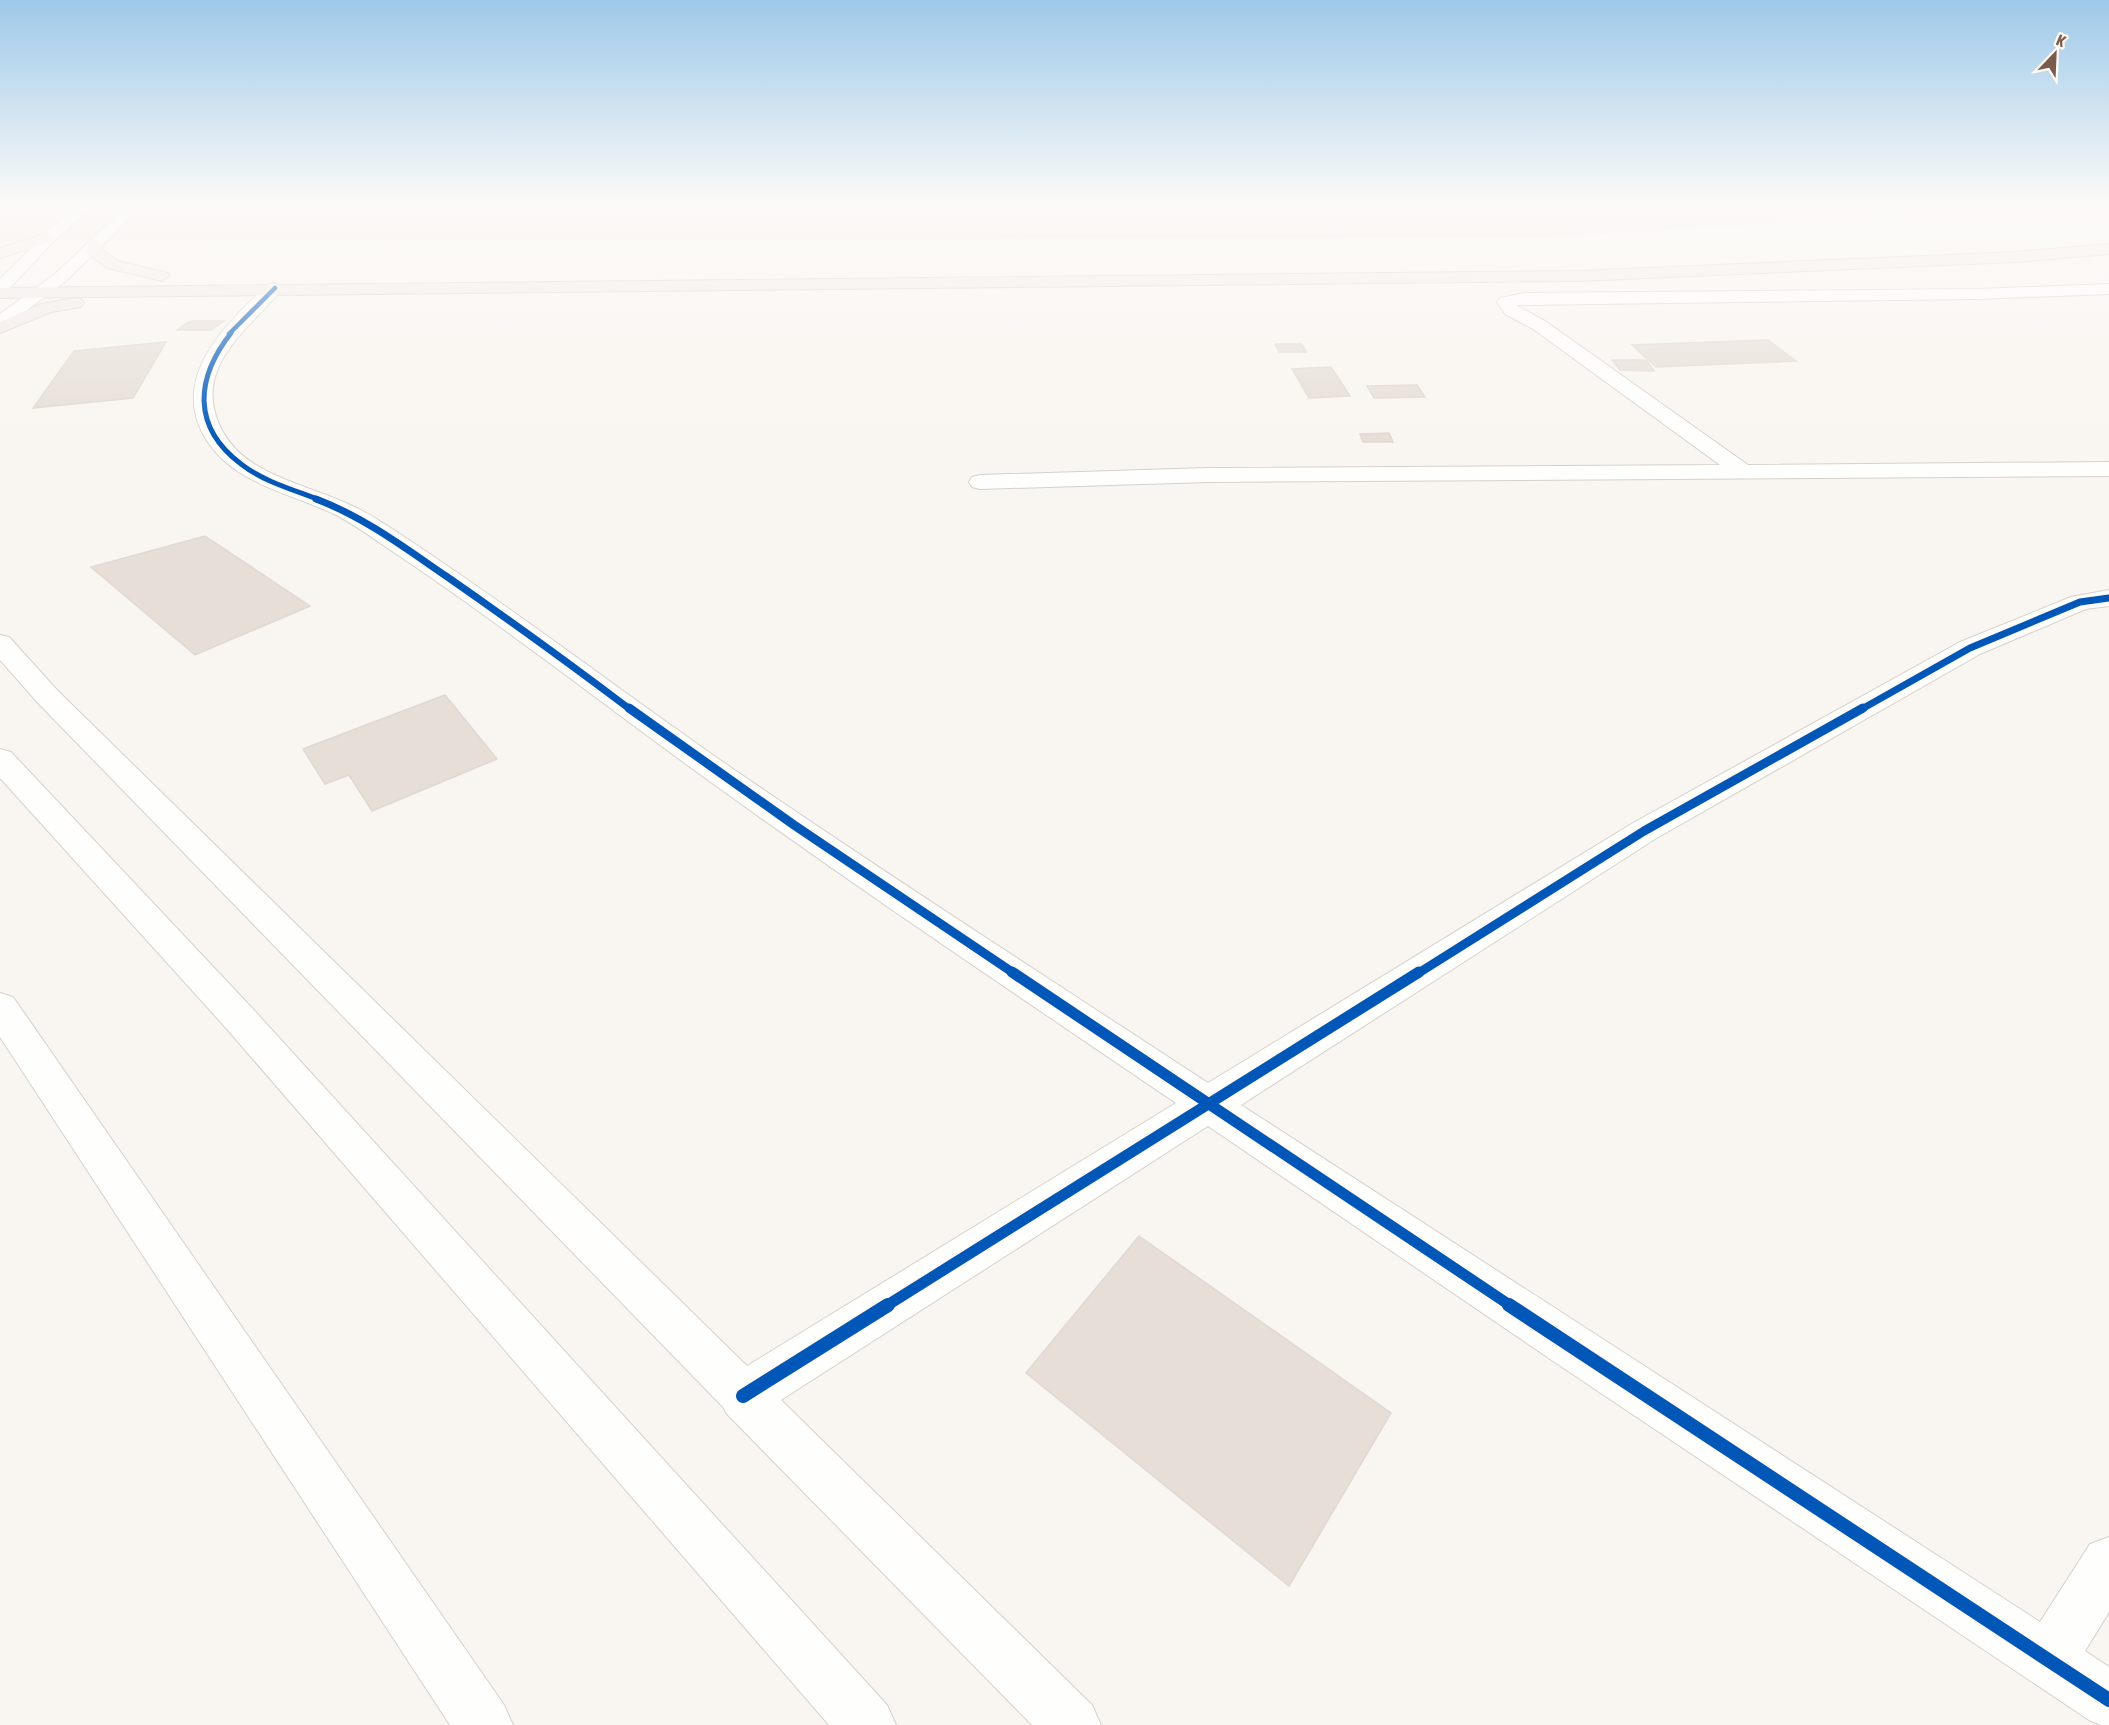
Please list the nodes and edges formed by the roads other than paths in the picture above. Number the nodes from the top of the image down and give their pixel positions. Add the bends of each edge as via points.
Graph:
1 (53, 282) edge
2 (873, 282) edge
3 (3, 284) edge
4 (275, 288) junction
5 (2109, 289) edge
6 (149, 290) junction
7 (41, 291) junction
8 (0, 322) edge
9 (0, 328) edge
10 (2109, 469) edge
11 (1745, 473) junction
12 (980, 482) dead end
13 (2109, 598) edge
14 (0, 643) edge
15 (0, 759) edge
16 (0, 1007) edge
17 (1209, 1105) junction
18 (743, 1396) junction
19 (2109, 1563) edge
20 (2048, 1660) junction
21 (2109, 1700) edge
22 (484, 1725) edge
23 (867, 1725) edge
24 (1072, 1725) edge

1 - 7 street
2 - 4 highway
3 - 7 highway
4 - 6 highway
4 - 17 street via 228,333 214,354 205,382 209,425 238,461 279,485 354,515 515,624 712,768
5 - 11 street via 1524,298 1506,302 1511,310 1539,325
6 - 7 highway
6 - 9 highway via 47,308
7 - 8 street
10 - 11 street
11 - 12 street via 1208,475
13 - 17 street via 2080,602 1970,648 1644,831
14 - 18 street via 48,697
15 - 23 street via 239,1018
16 - 22 street
17 - 18 street
17 - 20 street
18 - 24 street
19 - 20 street
20 - 21 street

